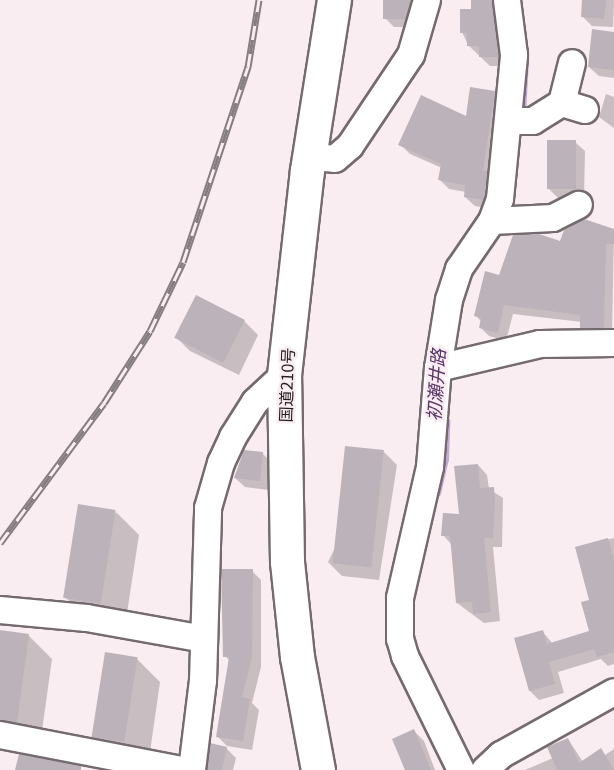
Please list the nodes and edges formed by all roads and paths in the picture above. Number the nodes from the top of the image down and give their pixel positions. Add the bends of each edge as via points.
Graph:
1 (334, 0) edge
2 (427, 0) edge
3 (507, 0) edge
4 (572, 63) dead end
5 (510, 121) junction
6 (309, 157) junction
7 (579, 206) dead end
8 (492, 221) junction
9 (614, 343) edge
10 (438, 368) junction
11 (284, 375) junction
12 (0, 610) edge
13 (204, 639) junction
14 (614, 692) edge
15 (0, 735) edge
16 (182, 770) edge
17 (192, 770) edge
18 (318, 770) edge
19 (461, 770) edge
20 (485, 770) edge

1 - 6 highway, 国道210号
2 - 6 street via 411,55 350,146 335,159
3 - 5 street via 514,48
4 - 5 street via 574,106 533,121
5 - 8 street via 500,199
6 - 11 highway, 国道210号
7 - 8 street via 553,218
8 - 10 street via 455,278
9 - 10 street via 540,344
10 - 19 street via 430,467 402,580 400,639 412,676
11 - 13 street via 249,411 218,471 205,521
11 - 18 highway, 国道210号 via 286,562 297,657
12 - 13 street via 87,618
13 - 17 street
14 - 20 street via 501,755
15 - 16 street

